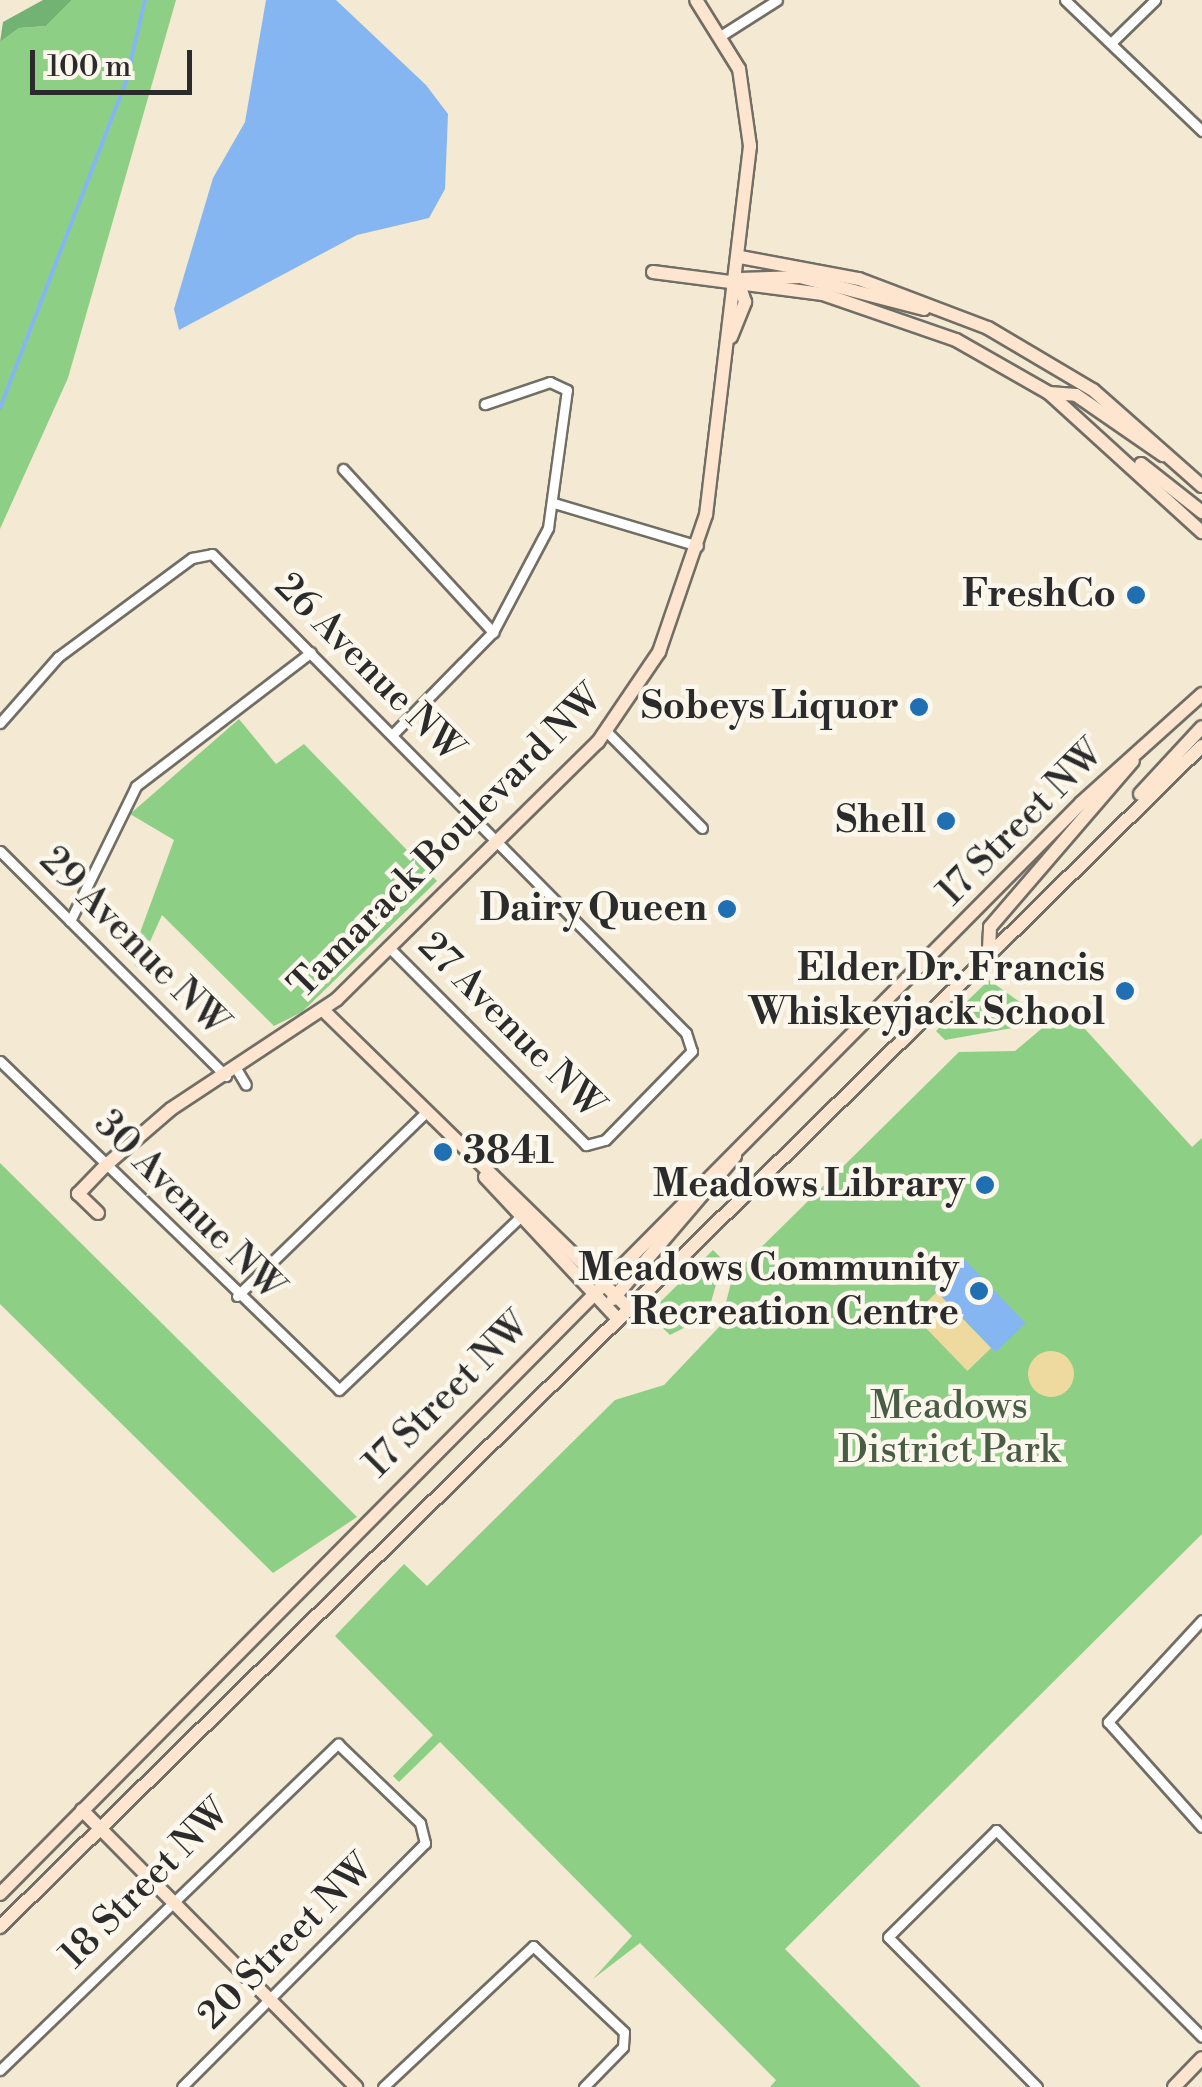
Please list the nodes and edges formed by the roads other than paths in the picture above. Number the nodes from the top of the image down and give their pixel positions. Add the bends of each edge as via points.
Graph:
1 (696, 0) edge
2 (777, 0) edge
3 (1065, 0) edge
4 (1155, 0) edge
5 (722, 34) junction
6 (1113, 41) junction
7 (1202, 132) edge
8 (740, 258) junction
9 (653, 272) dead end
10 (738, 280) junction
11 (980, 324) junction
12 (1049, 392) junction
13 (486, 404) dead end
14 (1122, 452) junction
15 (343, 469) dead end
16 (1186, 470) junction
17 (1202, 486) edge
18 (554, 503) junction
19 (1202, 512) edge
20 (1202, 532) edge
21 (698, 546) junction
22 (493, 632) junction
23 (311, 652) junction
24 (1202, 694) edge
25 (0, 723) edge
26 (1202, 727) edge
27 (607, 732) junction
28 (392, 735) junction
29 (1143, 745) junction
30 (1202, 746) edge
31 (1118, 824) junction
32 (702, 828) dead end
33 (497, 841) junction
34 (0, 852) edge
35 (70, 921) junction
36 (390, 948) junction
37 (989, 948) junction
38 (324, 1011) junction
39 (0, 1061) edge
40 (231, 1073) junction
41 (246, 1085) dead end
42 (425, 1113) junction
43 (741, 1144) junction
44 (591, 1146) joint
45 (106, 1166) junction
46 (482, 1170) junction
47 (529, 1208) junction
48 (98, 1213) dead end
49 (516, 1220) junction
50 (602, 1282) junction
51 (591, 1293) junction
52 (614, 1294) junction
53 (237, 1296) junction
54 (625, 1305) junction
55 (614, 1316) junction
56 (1202, 1620) edge
57 (82, 1810) junction
58 (1202, 1827) edge
59 (99, 1828) junction
60 (426, 1837) joint
61 (0, 1894) edge
62 (171, 1900) junction
63 (0, 1927) edge
64 (270, 2000) junction
65 (1202, 2037) edge
66 (1202, 2058) edge
67 (0, 2070) edge
68 (182, 2087) edge
69 (356, 2087) edge
70 (383, 2087) edge
71 (584, 2087) edge
72 (1037, 2087) edge
73 (1174, 2087) edge

1 - 5 main road, Tamarack Boulevard NW
2 - 5 street
3 - 6 street
4 - 6 street
5 - 8 main road, Tamarack Boulevard NW via 750,118
6 - 7 street
8 - 10 main road, Tamarack Boulevard NW
8 - 11 main road via 859,279
9 - 10 main road
10 - 11 main road via 800,277
10 - 12 main road via 900,317
10 - 21 main road, Tamarack Boulevard NW via 746,297 731,337
11 - 16 main road via 1083,382
12 - 14 main road
12 - 16 main road via 1076,395
13 - 18 street via 505,392 564,386
14 - 19 main road
14 - 20 main road
15 - 22 street
16 - 17 main road
18 - 21 street
18 - 22 street via 534,565
21 - 27 main road, Tamarack Boulevard NW via 659,652
22 - 28 street
23 - 25 street, 26 Avenue NW via 207,553 58,657
23 - 28 street, 26 Avenue NW
23 - 35 street via 136,786
24 - 29 main road, 17 Street NW
26 - 31 main road
27 - 32 street
27 - 33 main road, Tamarack Boulevard NW
28 - 33 street, 26 Avenue NW
29 - 37 main road via 987,930
29 - 43 main road, 17 Street NW
30 - 31 main road, 17 Street NW
31 - 37 main road, 17 Street NW
33 - 36 main road, Tamarack Boulevard NW
33 - 44 street, 26 Avenue NW via 693,1046
34 - 35 street, 29 Avenue NW
35 - 40 street, 29 Avenue NW
36 - 38 main road, Tamarack Boulevard NW
36 - 44 street, 27 Avenue NW
37 - 54 main road, 17 Street NW
38 - 40 main road, Tamarack Boulevard NW
38 - 42 main road
39 - 45 street, 30 Avenue NW
40 - 41 street
40 - 45 main road, Tamarack Boulevard NW via 162,1115
42 - 46 main road
42 - 53 street
43 - 50 main road, 17 Street NW
43 - 52 main road via 726,1175
45 - 48 main road, Tamarack Boulevard NW via 78,1194
45 - 53 street, 30 Avenue NW
46 - 47 main road
46 - 49 main road
47 - 49 street
47 - 50 main road
49 - 51 main road
49 - 53 street, 30 Avenue NW via 338,1390
50 - 51 main road, 17 Street NW
50 - 52 main road
51 - 55 main road
51 - 57 main road, 17 Street NW
52 - 54 main road
52 - 55 main road
54 - 55 main road, 17 Street NW
55 - 59 main road, 17 Street NW
56 - 58 street via 1108,1722
57 - 59 main road
57 - 61 main road, 17 Street NW
59 - 62 main road
59 - 63 main road, 17 Street NW
60 - 62 street, 18 Street NW via 334,1744
60 - 64 street, 20 Street NW
62 - 64 main road
62 - 67 street, 18 Street NW
64 - 68 street, 20 Street NW
64 - 69 main road
65 - 72 street via 996,1830 888,1938
66 - 73 main road
70 - 71 street via 533,1946 626,2040

